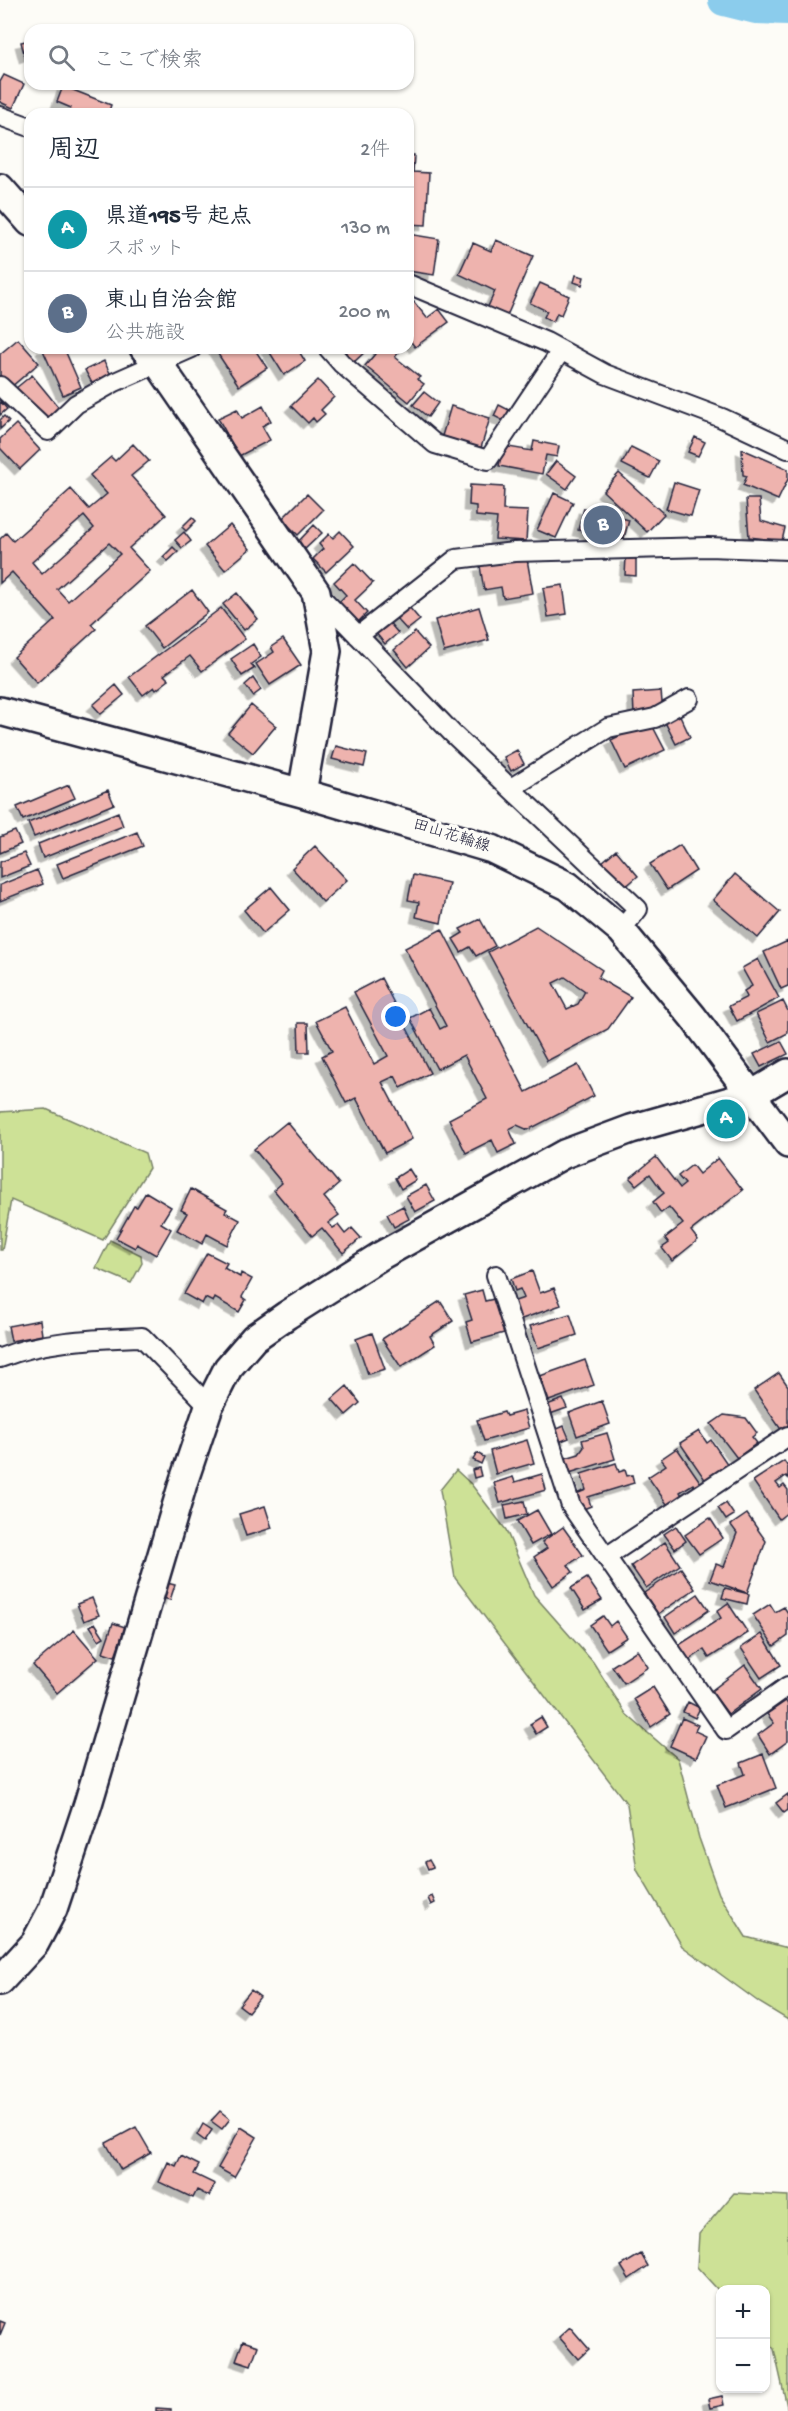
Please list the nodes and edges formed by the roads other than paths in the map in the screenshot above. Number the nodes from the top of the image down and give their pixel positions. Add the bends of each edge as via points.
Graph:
1 (0, 116) edge
2 (24, 125) edge
3 (0, 188) edge
4 (24, 215) edge
5 (414, 287) edge
6 (561, 351) junction
7 (334, 354) edge
8 (151, 356) edge
9 (0, 386) edge
10 (788, 448) edge
11 (788, 550) edge
12 (316, 592) junction
13 (358, 636) junction
14 (689, 699) dead end
15 (0, 711) edge
16 (511, 788) junction
17 (302, 793) junction
18 (621, 930) junction
19 (788, 1073) edge
20 (751, 1095) junction
21 (787, 1140) edge
22 (496, 1275) dead end
23 (0, 1358) edge
24 (209, 1406) junction
25 (788, 1436) edge
26 (606, 1557) junction
27 (788, 1686) edge
28 (0, 1981) edge

1 - 2 street
3 - 4 street
5 - 6 street
6 - 7 street via 488,460 435,444
6 - 10 street via 605,374 722,418
8 - 9 street via 76,404 48,431
8 - 12 street
11 - 13 street via 514,552 456,559
12 - 13 street
12 - 17 street via 327,651
13 - 16 street
14 - 16 street via 655,718 608,728
15 - 17 street, 田山花輪線
16 - 18 street via 638,909
17 - 18 street, 田山花輪線 via 492,849 568,886
18 - 20 street, 田山花輪線
19 - 20 street
20 - 21 street, 田山花輪線
20 - 24 street via 631,1128 564,1154 382,1255 254,1338 228,1368
22 - 26 street via 571,1506
23 - 24 street via 17,1351 90,1339 142,1337
24 - 28 street via 53,1908 35,1943
25 - 26 street
26 - 27 street via 726,1730

